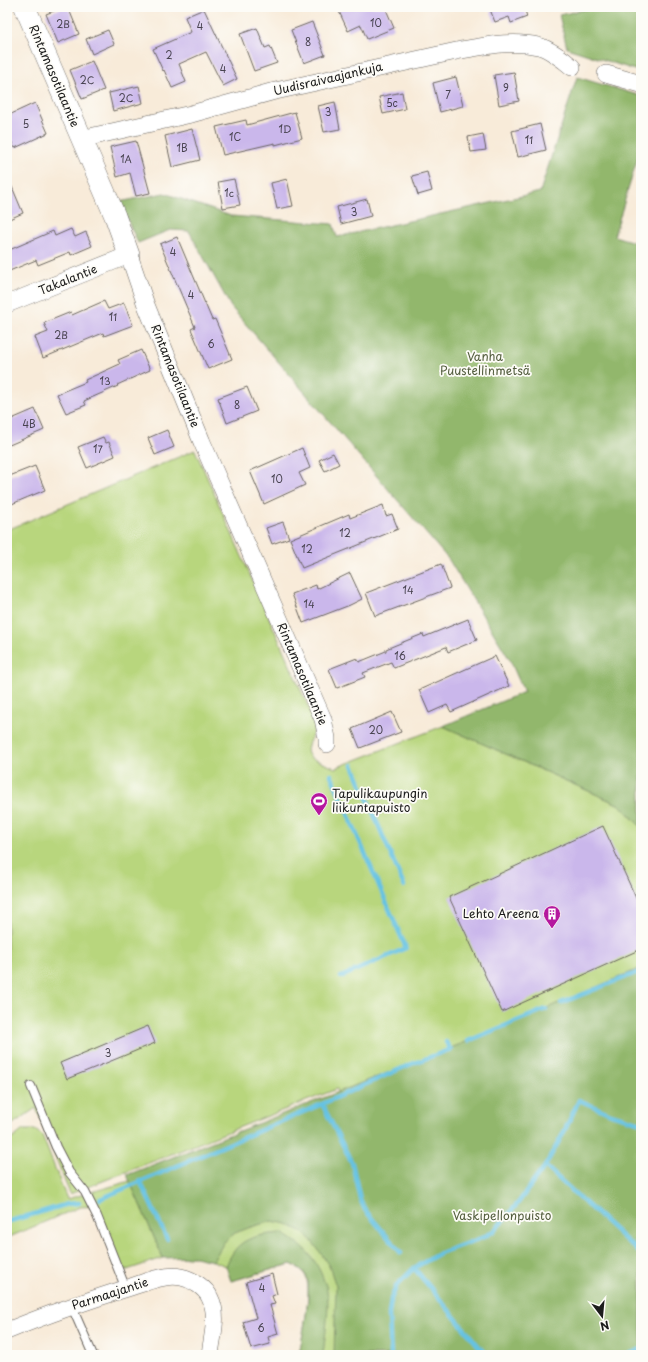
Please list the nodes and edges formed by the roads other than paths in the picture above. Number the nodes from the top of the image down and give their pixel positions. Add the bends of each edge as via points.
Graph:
1 (25, 7) edge
2 (572, 67) dead end
3 (606, 74) dead end
4 (641, 84) edge
5 (81, 139) junction
6 (130, 255) junction
7 (7, 304) edge
8 (326, 744) dead end
9 (32, 1086) dead end
10 (126, 1289) junction
11 (70, 1307) junction
12 (7, 1331) edge
13 (93, 1355) edge
14 (210, 1355) edge

1 - 5 street, Rintamasotilaantie
2 - 5 street, Uudisraivaajankuja via 539,46 512,43 474,48 271,92 191,114
3 - 4 street
5 - 6 street, Rintamasotilaantie
6 - 7 street, Takalantie
6 - 8 street, Rintamasotilaantie via 146,305 202,442 323,718
9 - 10 lane via 56,1148 69,1172 85,1192 97,1216
10 - 11 street, Parmaajantie
10 - 14 street, Parmaajantie via 169,1276 181,1277 201,1287 210,1298 215,1314
11 - 12 street, Parmaajantie
11 - 13 lane

